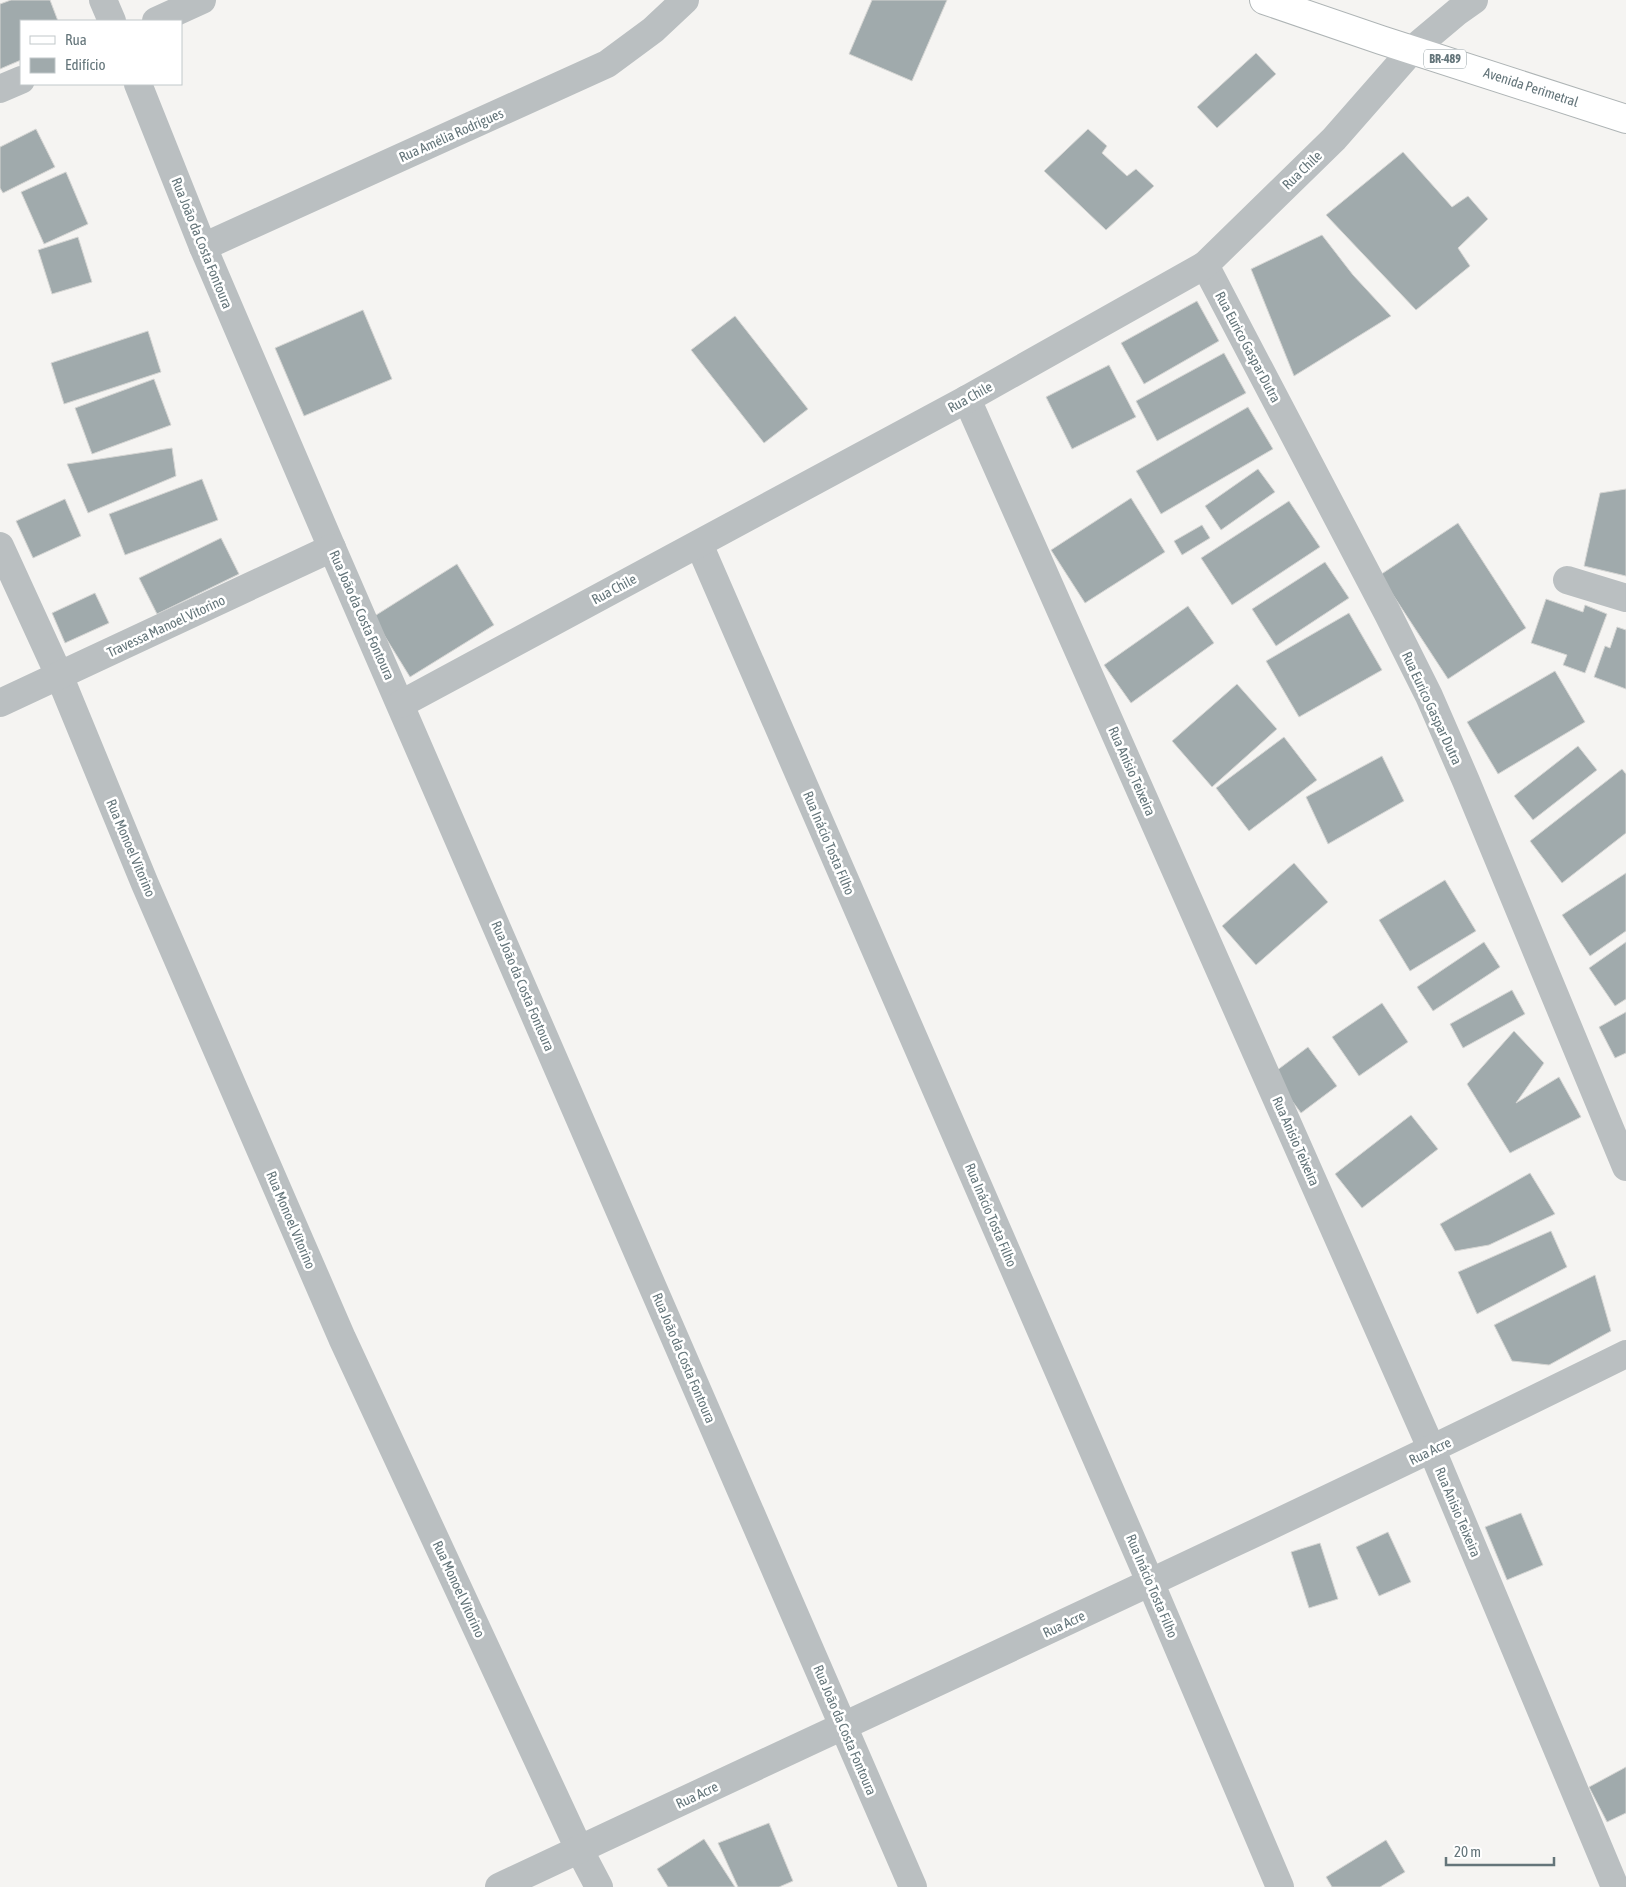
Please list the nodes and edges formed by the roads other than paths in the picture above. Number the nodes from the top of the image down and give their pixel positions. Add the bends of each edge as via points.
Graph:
1 (103, 0) edge
2 (202, 0) edge
3 (685, 0) edge
4 (1264, 0) edge
5 (1474, 0) edge
6 (112, 20) edge
7 (158, 20) edge
8 (1413, 49) junction
9 (20, 80) edge
10 (138, 85) edge
11 (0, 89) edge
12 (1626, 119) edge
13 (203, 247) junction
14 (1205, 265) junction
15 (967, 399) junction
16 (699, 544) junction
17 (0, 546) edge
18 (332, 548) junction
19 (1567, 580) dead end
20 (1626, 598) edge
21 (59, 676) junction
22 (0, 703) edge
23 (401, 704) junction
24 (1626, 1167) edge
25 (1626, 1354) edge
26 (1432, 1450) junction
27 (1151, 1584) junction
28 (844, 1727) junction
29 (579, 1849) junction
30 (499, 1887) edge
31 (599, 1887) edge
32 (913, 1887) edge
33 (1280, 1887) edge
34 (1615, 1887) edge

1 - 6 street
2 - 7 street
3 - 13 street, Rua Amélia Rodrigues via 653,30 607,64
4 - 8 main road, Avenida Perimetral / BR-489
5 - 8 street, Rua Chile
8 - 12 main road, Avenida Perimetral / BR-489
8 - 14 street, Rua Chile via 1334,139
9 - 11 street
10 - 13 street, Rua João da Costa Fontoura
13 - 18 street, Rua João da Costa Fontoura
14 - 15 street, Rua Chile
14 - 24 street, Rua Eurico Gaspar Dutra via 1429,696
15 - 16 street, Rua Chile
15 - 26 street, Rua Anisio Teixeira
16 - 23 street, Rua Chile
16 - 27 street, Rua Inácio Tosta Filho
17 - 21 street, Rua Monoel Vitorino
18 - 21 street, Travessa Manoel Vitorino
18 - 23 street, Rua João da Costa Fontoura
19 - 20 street
21 - 22 street, Travessa Manoel Vitorino
21 - 29 street, Rua Monoel Vitorino via 145,884 342,1338
23 - 28 street, Rua João da Costa Fontoura
25 - 26 street, Rua Acre
26 - 27 street, Rua Acre
26 - 34 street, Rua Anisio Teixeira
27 - 28 street, Rua Acre
27 - 33 street, Rua Inácio Tosta Filho
28 - 29 street, Rua Acre
28 - 32 street, Rua João da Costa Fontoura
29 - 30 street, Rua Acre
29 - 31 street, Rua Monoel Vitorino

